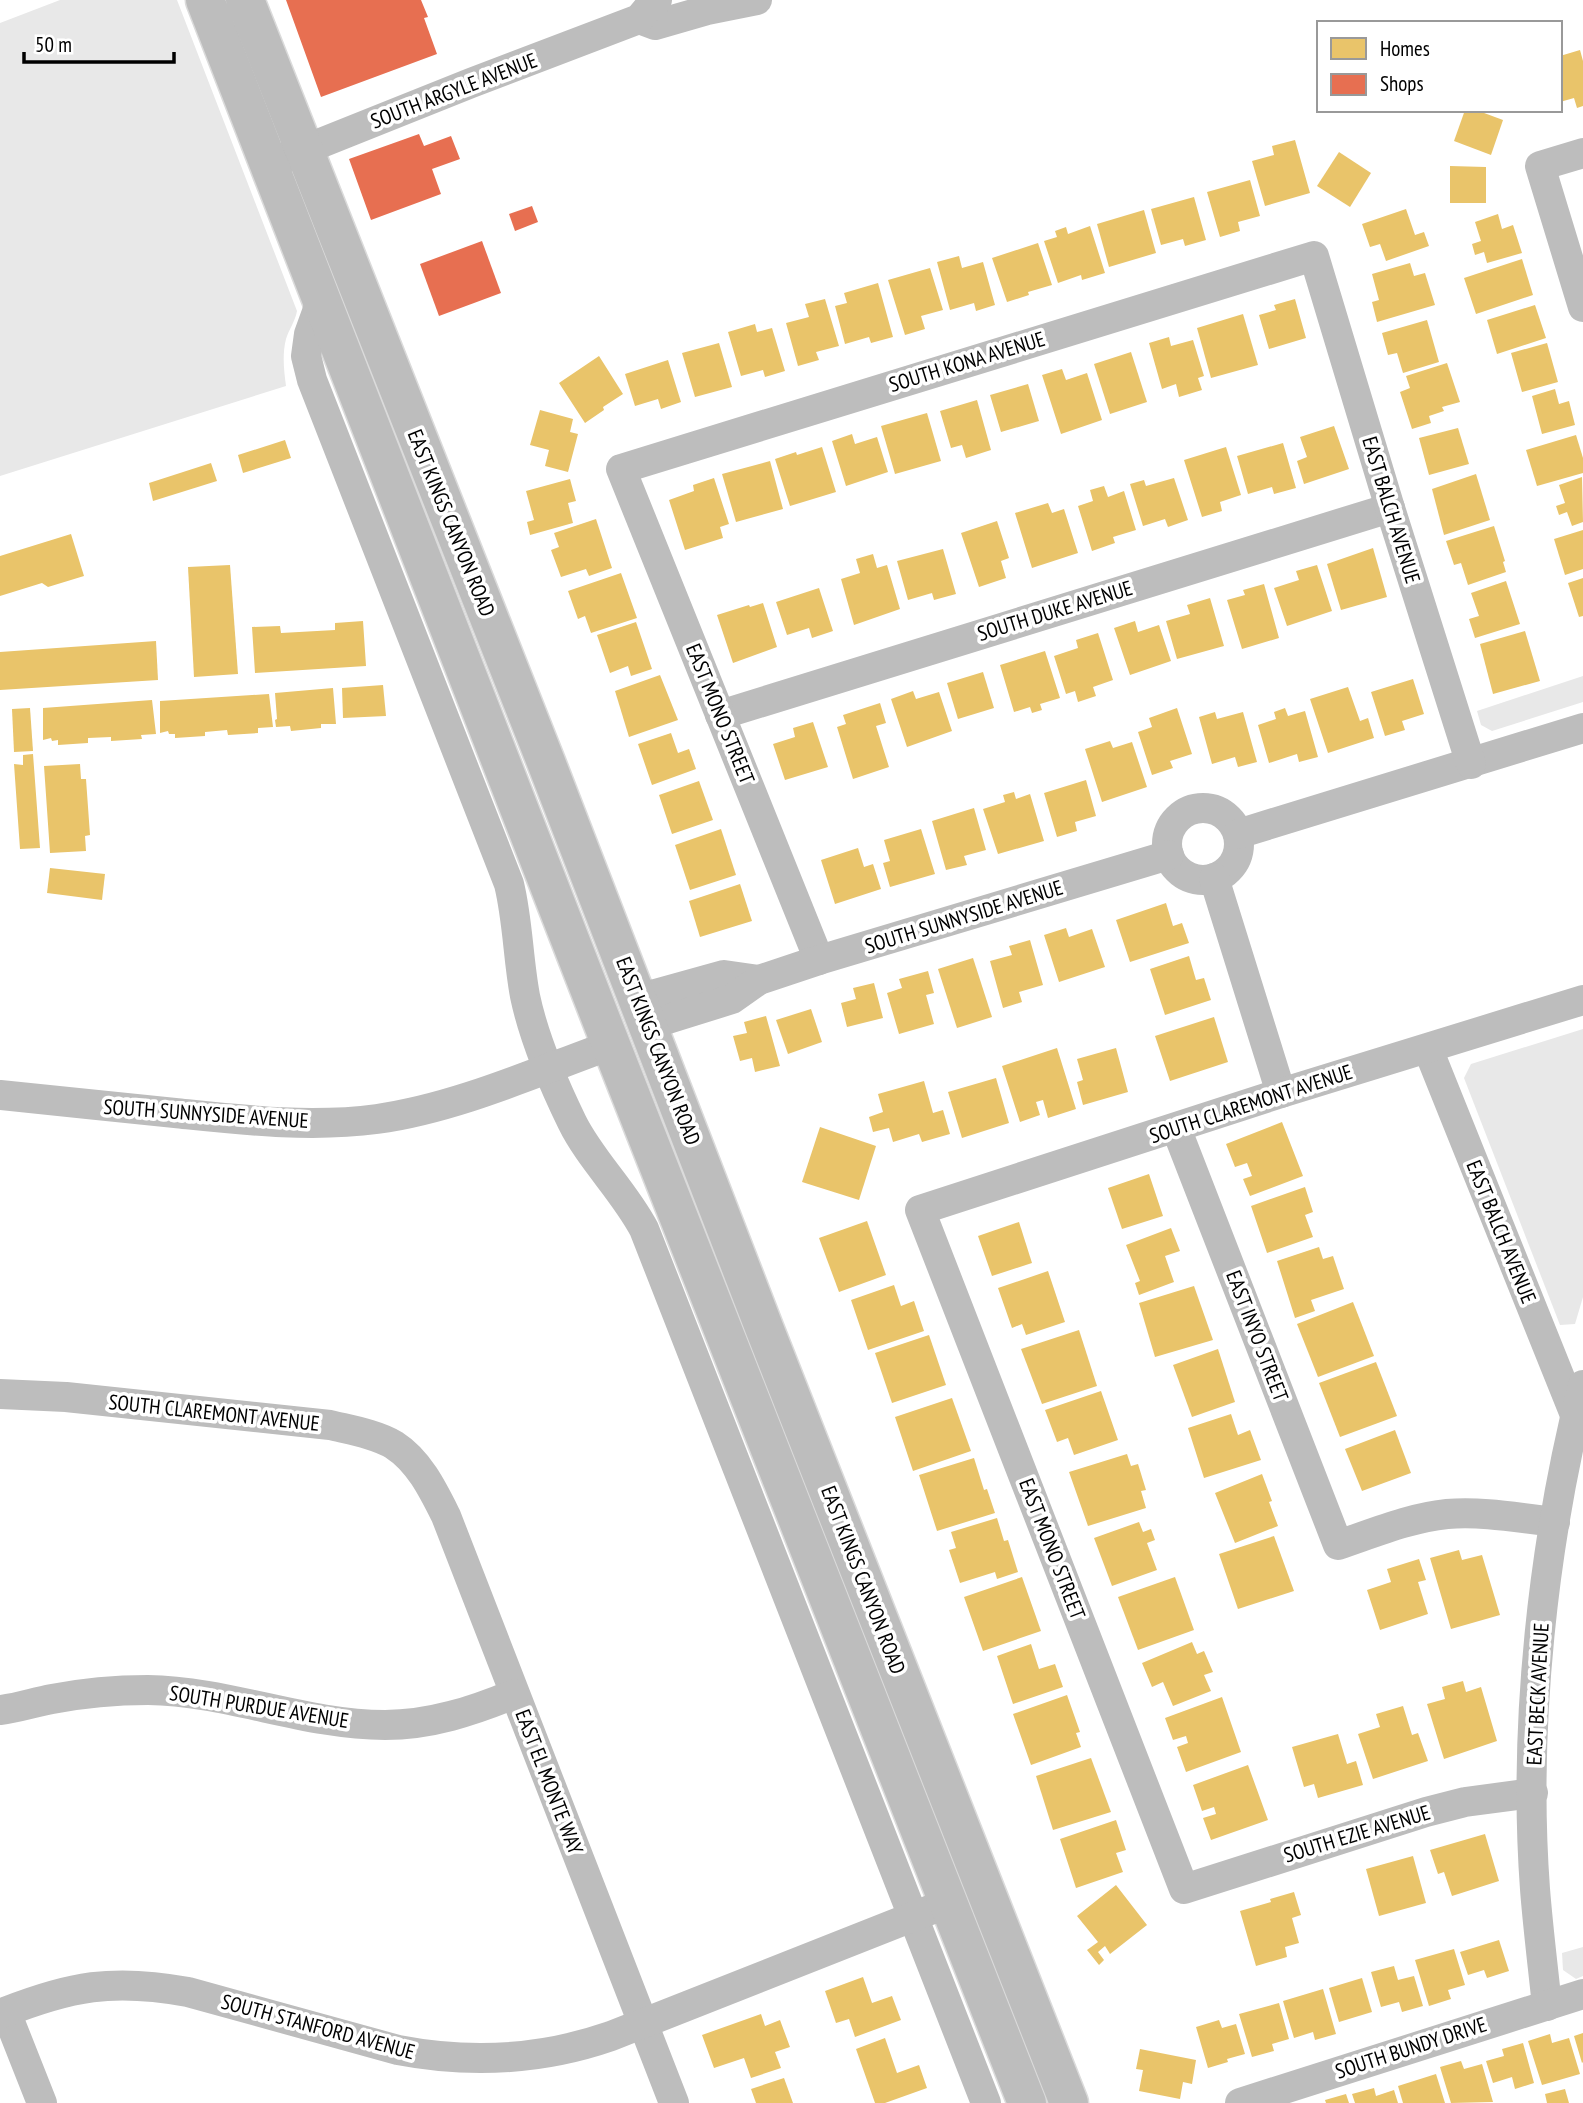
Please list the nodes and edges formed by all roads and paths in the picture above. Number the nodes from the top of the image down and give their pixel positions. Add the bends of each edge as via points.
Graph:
1 (205, 0) edge
2 (245, 0) edge
3 (757, 0) edge
4 (648, 9) edge
5 (1583, 153) edge
6 (287, 157) junction
7 (1314, 256) joint
8 (322, 298) junction
9 (1583, 307) edge
10 (621, 469) joint
11 (1390, 508) junction
12 (720, 715) junction
13 (1583, 728) edge
14 (497, 749) junction
15 (1471, 764) junction
16 (1238, 834) junction
17 (1169, 855) junction
18 (1214, 878) junction
19 (818, 960) junction
20 (1583, 1000) edge
21 (641, 1009) junction
22 (611, 1045) junction
23 (1428, 1049) junction
24 (549, 1068) junction
25 (1280, 1093) junction
26 (0, 1095) edge
27 (1176, 1128) junction
28 (920, 1210) joint
29 (765, 1330) junction
30 (1583, 1385) edge
31 (0, 1394) edge
32 (1575, 1416) junction
33 (417, 1466) joint
34 (1555, 1522) junction
35 (514, 1694) junction
36 (0, 1710) edge
37 (1533, 1793) junction
38 (1184, 1889) joint
39 (949, 1903) junction
40 (913, 1917) junction
41 (1583, 1994) edge
42 (1547, 2006) junction
43 (3, 2013) edge
44 (643, 2024) junction
45 (1027, 2100) edge
46 (42, 2103) edge
47 (674, 2103) edge
48 (986, 2103) edge
49 (1069, 2103) edge
50 (1240, 2103) edge

1 - 6 main road, EAST KINGS CANYON ROAD
2 - 6 main road, EAST KINGS CANYON ROAD
3 - 4 street, SOUTH ARGYLE AVENUE via 654,25
4 - 6 street, SOUTH ARGYLE AVENUE
5 - 9 street via 1540,166
6 - 8 main road, EAST KINGS CANYON ROAD
6 - 21 main road, EAST KINGS CANYON ROAD via 546,762
7 - 10 street, SOUTH KONA AVENUE
7 - 11 street, EAST BALCH AVENUE
8 - 14 main road, EAST KINGS CANYON ROAD
8 - 24 street via 306,356 312,380 509,884 525,995
10 - 12 street, EAST MONO STREET
11 - 12 street, SOUTH DUKE AVENUE
11 - 15 street, EAST BALCH AVENUE
12 - 19 street, EAST MONO STREET
13 - 15 street
14 - 21 main road via 536,796 620,1002 631,1016
14 - 22 main road, EAST KINGS CANYON ROAD
15 - 16 street
16 - 17 street via 1223,814 1201,808 1189,811 1171,828
16 - 18 street via 1240,844 1231,868
17 - 18 street via 1184,875 1195,880
17 - 19 street, SOUTH SUNNYSIDE AVENUE
18 - 25 street
19 - 21 street, SOUTH SUNNYSIDE AVENUE via 759,980 732,999 652,1024
20 - 23 street, SOUTH CLAREMONT AVENUE
21 - 29 main road, EAST KINGS CANYON ROAD
22 - 24 street, SOUTH SUNNYSIDE AVENUE
22 - 29 main road via 624,1045 640,1060 728,1285
22 - 39 main road, EAST KINGS CANYON ROAD
23 - 25 street, SOUTH CLAREMONT AVENUE
23 - 32 street, EAST BALCH AVENUE
24 - 26 street, SOUTH SUNNYSIDE AVENUE via 426,1109 341,1122 256,1122
24 - 40 street via 573,1124 644,1229
25 - 27 street, SOUTH CLAREMONT AVENUE
27 - 28 street, SOUTH CLAREMONT AVENUE
27 - 34 street, EAST INYO STREET via 1338,1545 1407,1521 1447,1514
28 - 38 street, EAST MONO STREET
29 - 49 main road, EAST KINGS CANYON ROAD
30 - 32 street, EAST BECK AVENUE
31 - 33 street, SOUTH CLAREMONT AVENUE via 330,1425 394,1445
32 - 34 street, EAST BECK AVENUE
33 - 35 street, EAST EL MONTE WAY via 446,1516
34 - 37 street, EAST BECK AVENUE via 1537,1664
35 - 36 street, SOUTH PURDUE AVENUE via 455,1715 385,1725 148,1690 87,1693
35 - 44 street, EAST EL MONTE WAY
37 - 38 street, SOUTH EZIE AVENUE via 1426,1812
37 - 42 street, EAST BECK AVENUE via 1535,1888
39 - 40 street, SOUTH STANFORD AVENUE
39 - 45 main road, EAST KINGS CANYON ROAD
40 - 44 street, SOUTH STANFORD AVENUE
40 - 48 street
41 - 42 street, SOUTH BUNDY DRIVE
42 - 50 street, SOUTH BUNDY DRIVE
43 - 44 street, SOUTH STANFORD AVENUE via 92,1986 158,1986 398,2050 499,2059 582,2046
43 - 46 street
44 - 47 street, EAST EL MONTE WAY

